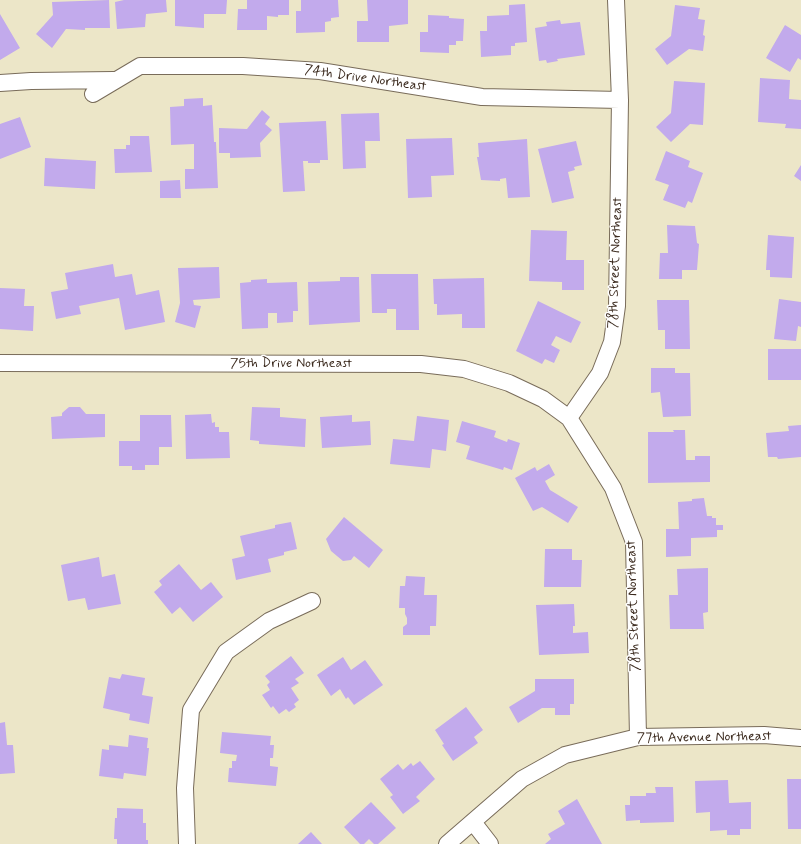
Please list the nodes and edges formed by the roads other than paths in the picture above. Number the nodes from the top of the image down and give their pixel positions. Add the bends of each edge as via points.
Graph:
1 (616, 0) edge
2 (114, 80) junction
3 (0, 84) edge
4 (93, 94) dead end
5 (620, 100) junction
6 (0, 363) edge
7 (569, 418) junction
8 (312, 600) dead end
9 (638, 737) junction
10 (801, 738) edge
11 (473, 822) junction
12 (187, 844) edge
13 (447, 844) edge
14 (490, 844) edge

1 - 5 street, 78th Street Northeast
2 - 3 street, 74th Drive Northeast
2 - 4 street, 74th Drive Northeast
2 - 5 street, 74th Drive Northeast via 140,66 243,66 320,71 482,97
5 - 7 street, 78th Street Northeast via 617,306 612,342 600,372
6 - 7 street, 75th Drive Northeast via 421,364 464,369 508,383 543,399
7 - 9 street, 78th Street Northeast via 613,488 634,542
8 - 12 street via 269,621 226,652 191,710 185,788
9 - 10 street, 77th Avenue Northeast via 764,735
9 - 11 street, 77th Avenue Northeast via 565,755 522,779
11 - 13 street, 77th Avenue Northeast
11 - 14 street

